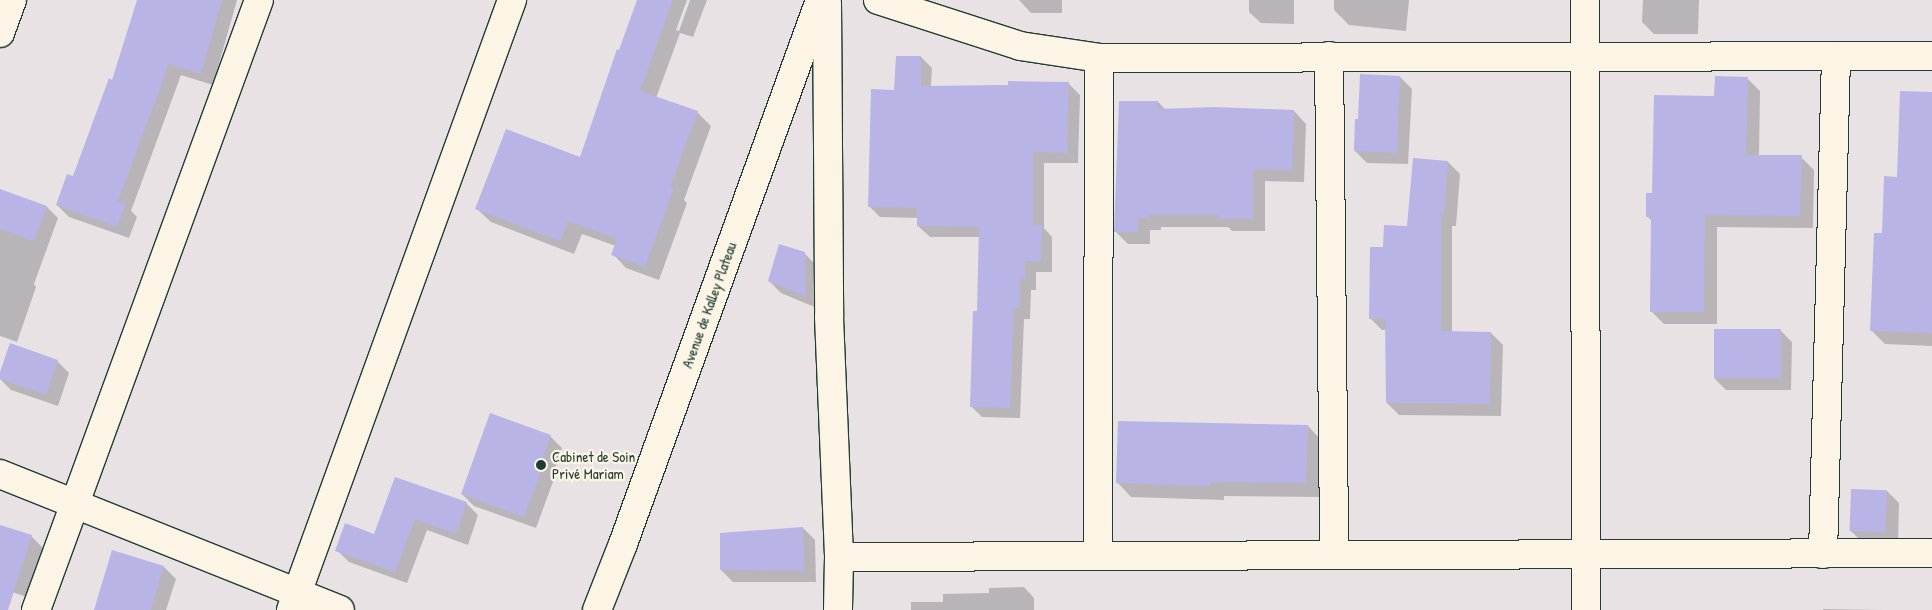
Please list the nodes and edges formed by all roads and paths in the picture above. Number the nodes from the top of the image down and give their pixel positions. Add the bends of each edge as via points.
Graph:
1 (12, 0) edge
2 (259, 0) edge
3 (512, 0) edge
4 (820, 0) edge
5 (827, 0) edge
6 (878, 0) edge
7 (1585, 0) edge
8 (0, 33) edge
9 (1330, 56) junction
10 (1584, 56) junction
11 (1932, 56) edge
12 (1099, 58) junction
13 (1836, 58) junction
14 (0, 474) edge
15 (76, 504) junction
16 (1932, 553) edge
17 (1586, 554) junction
18 (1823, 554) junction
19 (1334, 555) junction
20 (1098, 556) junction
21 (839, 557) junction
22 (294, 602) edge
23 (36, 610) edge
24 (340, 610) edge
25 (597, 610) edge
26 (838, 610) edge
27 (1586, 610) edge

1 - 8 street
2 - 15 street
3 - 22 street
4 - 25 street, Avenue de Kalley Plateau
5 - 21 street via 829,317
6 - 12 street via 1020,46
7 - 10 street
9 - 10 street
9 - 12 street
9 - 19 street
10 - 13 street
10 - 17 street
11 - 13 street
12 - 20 street
13 - 18 street
14 - 15 street
15 - 22 street
15 - 23 street
16 - 18 street
17 - 18 street
17 - 19 street
17 - 27 street
19 - 20 street
20 - 21 street
21 - 26 street
22 - 24 street

